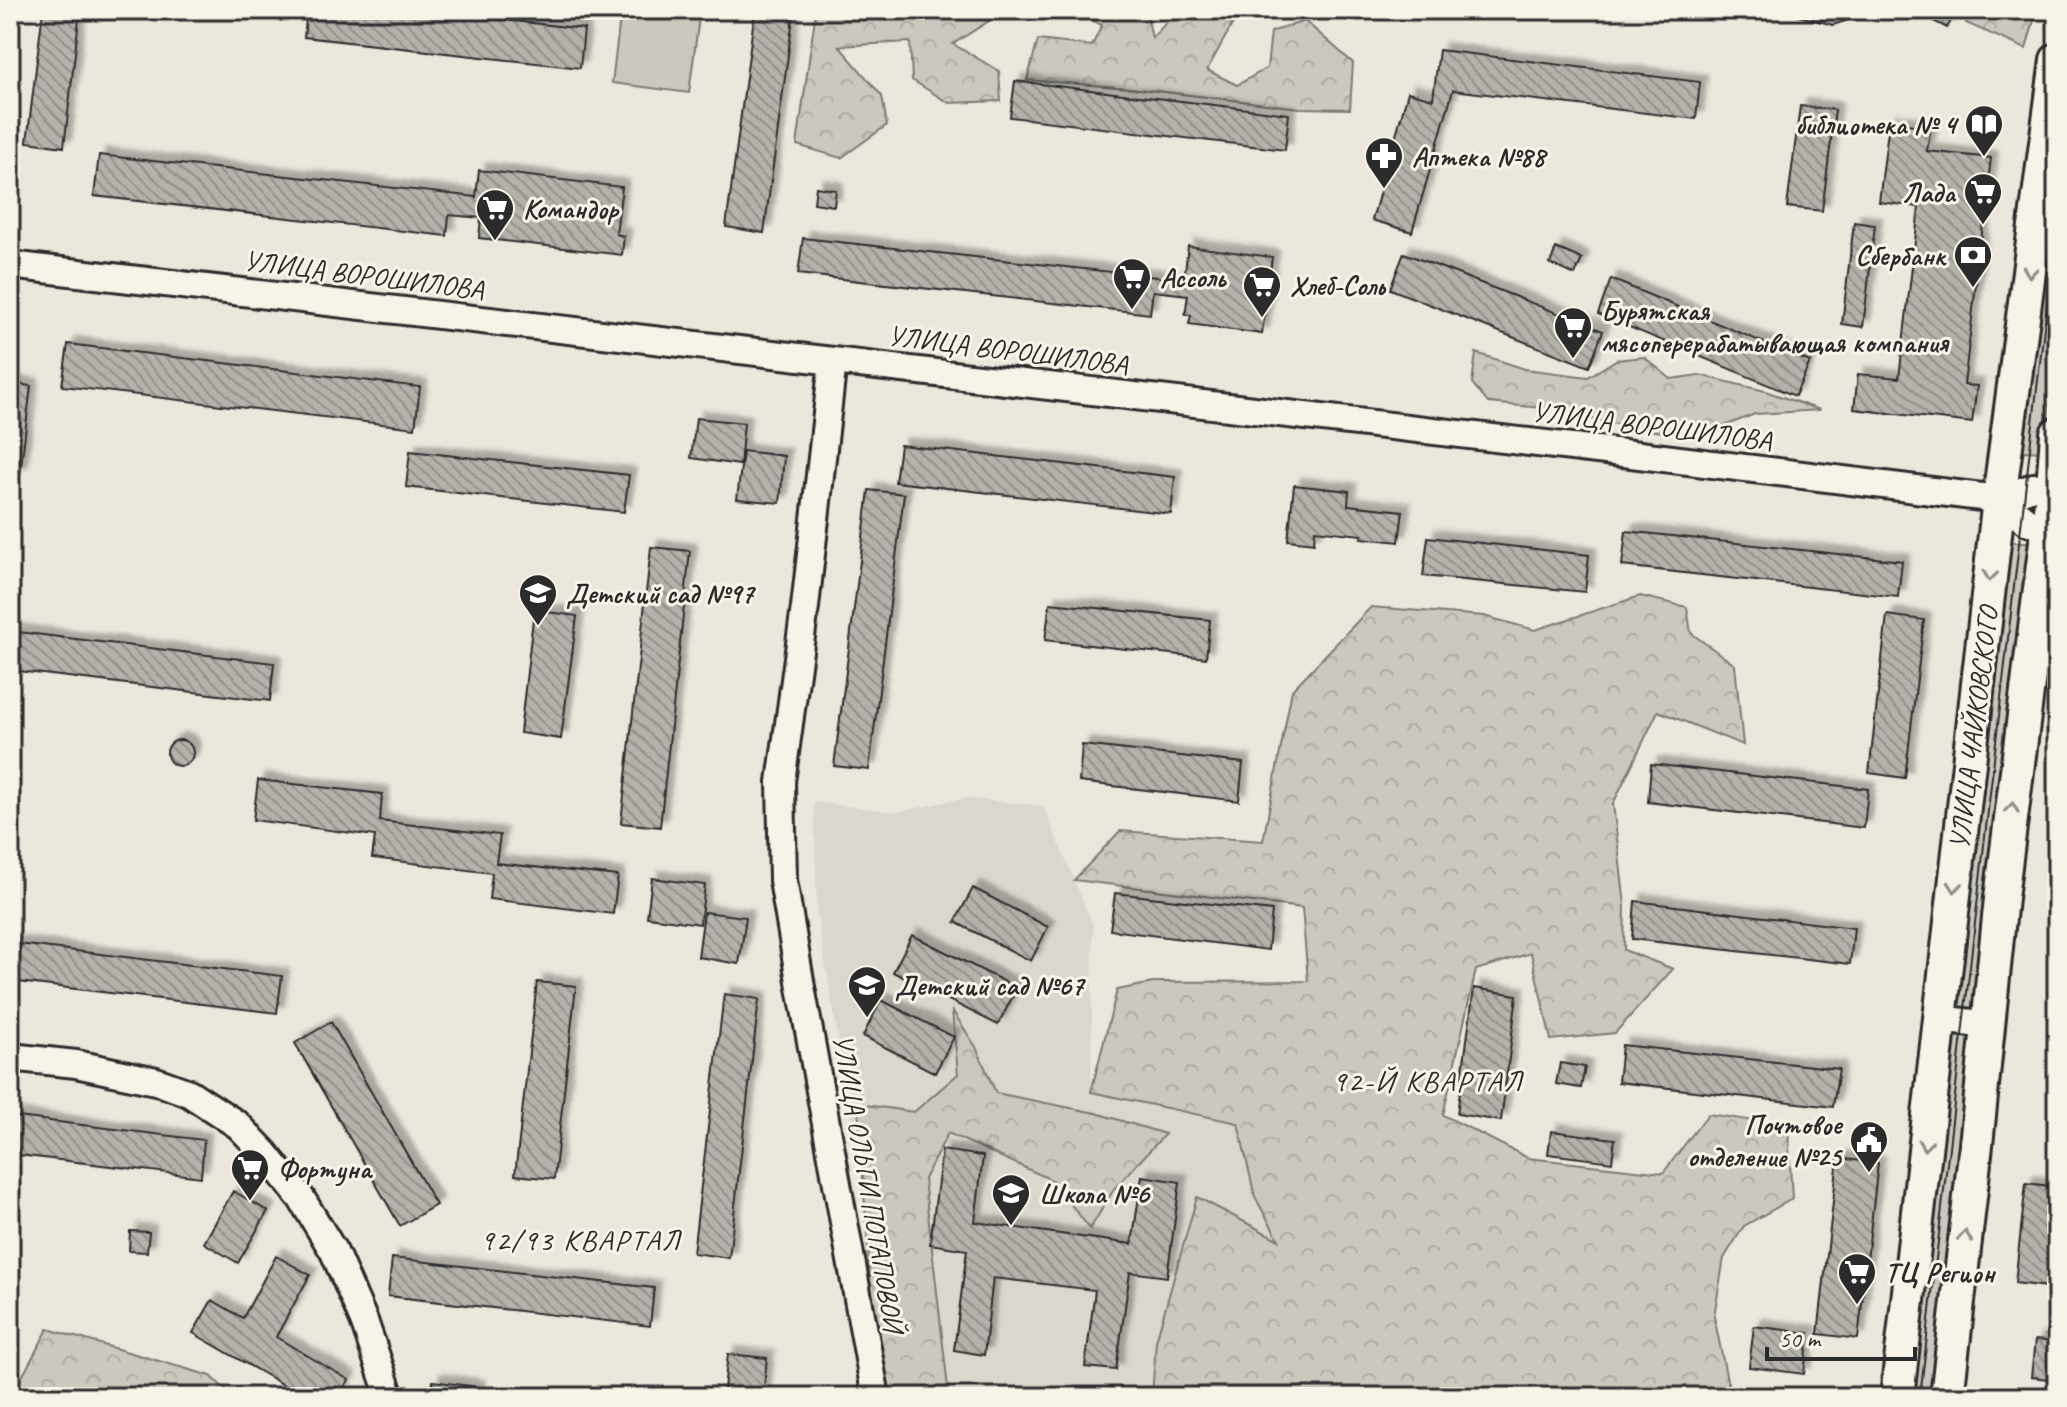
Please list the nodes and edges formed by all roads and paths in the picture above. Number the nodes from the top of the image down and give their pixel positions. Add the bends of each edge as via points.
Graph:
1 (2057, 60) edge
2 (10, 265) edge
3 (833, 361) junction
4 (2057, 434) edge
5 (2055, 486) edge
6 (1999, 499) junction
7 (2052, 527) edge
8 (1940, 1019) junction
9 (1988, 1025) junction
10 (10, 1057) edge
11 (390, 1397) edge
12 (876, 1397) edge
13 (1897, 1397) edge
14 (1947, 1397) edge

1 -> 6 main road, УЛИЦА ЧАЙКОВСКОГО
2 - 3 street, УЛИЦА ВОРОШИЛОВА
3 - 6 street, УЛИЦА ВОРОШИЛОВА
3 - 12 street, УЛИЦА ОЛЬГИ ПОТАПОВОЙ via 781,782 783,880
4 - 5 main road, УЛИЦА ЧАЙКОВСКОГО
5 - 6 street, УЛИЦА ВОРОШИЛОВА via 2033,487
5 - 7 main road, УЛИЦА ЧАЙКОВСКОГО
6 - 7 street, УЛИЦА ВОРОШИЛОВА via 2028,522
6 -> 8 main road, УЛИЦА ЧАЙКОВСКОГО
9 -> 7 main road, УЛИЦА ЧАЙКОВСКОГО
8 - 9 street
8 -> 13 main road, УЛИЦА ЧАЙКОВСКОГО
14 -> 9 main road, УЛИЦА ЧАЙКОВСКОГО
10 - 11 street via 156,1081 189,1093 238,1125 301,1198 334,1252

